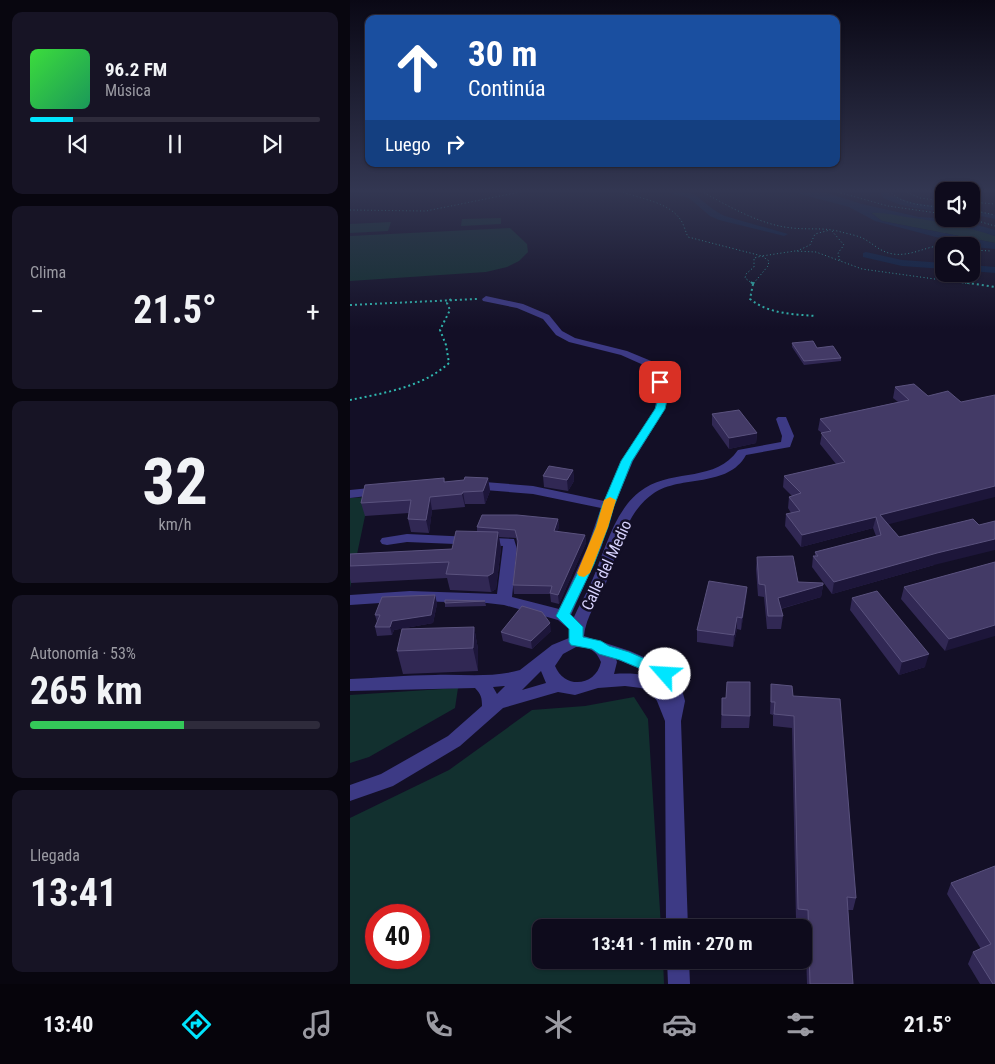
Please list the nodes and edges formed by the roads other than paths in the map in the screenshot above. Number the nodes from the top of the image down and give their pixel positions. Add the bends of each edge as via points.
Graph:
1 (486, 299) road end
2 (782, 419) dead end
3 (458, 485) edge
4 (392, 490) edge
5 (350, 494) edge
6 (608, 506) junction
7 (387, 541) dead end
8 (350, 600) edge
9 (504, 600) junction
10 (563, 616) junction
11 (576, 634) junction
12 (604, 650) junction
13 (554, 652) junction
14 (526, 674) junction
15 (480, 682) junction
16 (598, 682) junction
17 (350, 685) edge
18 (560, 685) junction
19 (499, 703) junction
20 (674, 722) junction
21 (350, 793) edge
22 (677, 919) edge
23 (678, 969) edge
24 (679, 984) edge

1 - 6 street via 520,306 546,317 559,333 572,340 624,352 656,370 662,392 660,409 627,461
2 - 11 street, Calle del Medio via 788,436 786,445 742,452 741,457 724,469 663,484 641,496 615,536
3 - 6 street via 533,490
4 - 5 street
6 - 10 street via 588,564
7 - 9 street via 407,538 509,542
8 - 9 street, Calle del Medio via 410,596
9 - 10 street, Calle del Medio
10 - 11 street
11 - 12 street
11 - 13 street
12 - 16 street via 609,661 608,669
12 - 20 street via 665,674 677,701
13 - 14 street
13 - 18 street via 548,660 548,672
14 - 15 street via 512,680
14 - 19 street
15 - 17 street
15 - 19 street via 492,699
15 - 19 street via 496,685
16 - 18 street via 583,688
16 - 20 street via 641,681 655,686 664,696
18 - 19 street
19 - 21 street via 428,758 387,780
20 - 22 street
23 - 24 street

